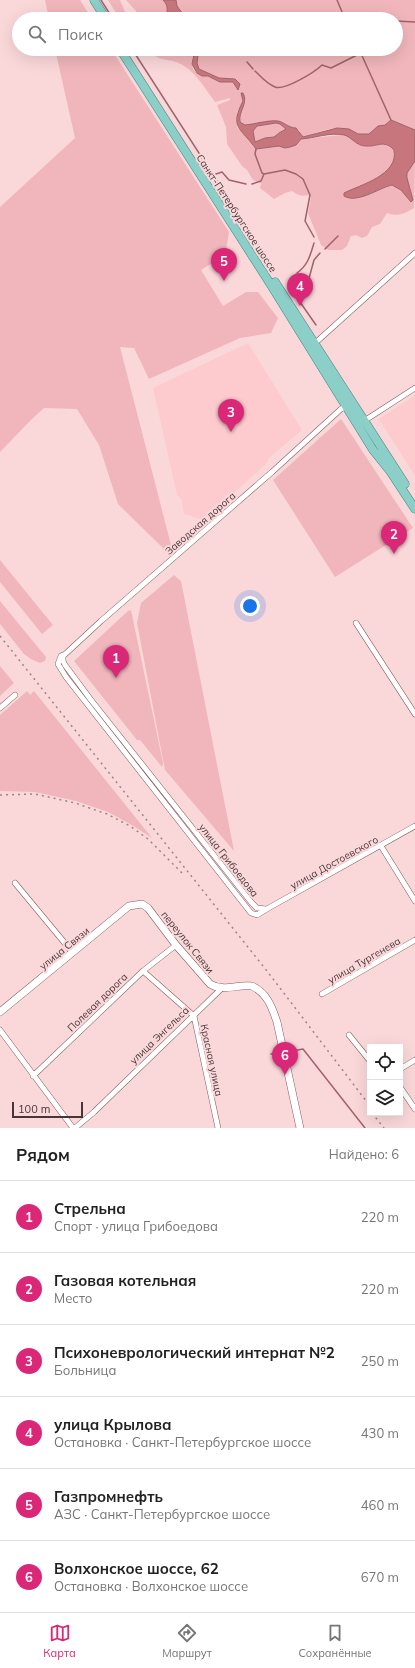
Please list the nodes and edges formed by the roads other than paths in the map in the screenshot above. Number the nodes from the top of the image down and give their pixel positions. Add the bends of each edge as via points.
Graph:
1 (88, 0) edge
2 (94, 0) edge
3 (96, 12) edge
4 (102, 12) edge
5 (125, 56) edge
6 (129, 56) edge
7 (415, 253) edge
8 (312, 346) junction
9 (415, 388) edge
10 (349, 404) junction
11 (364, 421) junction
12 (415, 500) edge
13 (415, 509) edge
14 (356, 623) dead end
15 (62, 656) joint
16 (15, 695) dead end
17 (0, 708) edge
18 (415, 714) edge
19 (415, 826) edge
20 (381, 846) junction
21 (14, 883) dead end
22 (415, 901) edge
23 (142, 904) joint
24 (267, 909) junction
25 (260, 912) dead end
26 (415, 940) edge
27 (176, 945) junction
28 (73, 953) junction
29 (143, 971) junction
30 (221, 989) junction
31 (322, 994) dead end
32 (0, 1012) edge
33 (194, 1016) junction
34 (0, 1030) edge
35 (349, 1035) dead end
36 (367, 1057) edge
37 (415, 1060) edge
38 (403, 1067) edge
39 (33, 1076) junction
40 (403, 1092) edge
41 (415, 1109) edge
42 (74, 1128) edge
43 (218, 1128) edge
44 (300, 1128) edge

1 - 3 main road
2 - 4 main road
5 - 8 main road, Санкт-Петербургское шоссе
6 - 8 main road, Санкт-Петербургское шоссе
7 - 8 street
8 - 10 main road, Санкт-Петербургское шоссе
9 - 11 street
10 - 11 main road, Санкт-Петербургское шоссе
10 - 13 main road, Санкт-Петербургское шоссе via 374,450
10 - 15 street, Заводская дорога
11 - 12 main road, Санкт-Петербургское шоссе
14 - 18 street
15 - 24 street, улица Грибоедова via 65,665 91,700 246,896 257,908
16 - 17 street
19 - 20 street, улица Достоевского
20 - 22 street
20 - 24 street, улица Достоевского
21 - 28 street
23 - 27 street, переулок Связи via 148,908
23 - 28 street, улица Связи via 130,906
24 - 25 street, улица Достоевского
26 - 31 street, улица Тургенева
27 - 29 street, Полевая дорога
27 - 30 street, переулок Связи via 204,979
28 - 32 street, улица Связи
29 - 33 street, Красная улица
29 - 39 street, Полевая дорога
30 - 33 street, улица Энгельса
30 - 44 street via 252,986 266,996 273,1008
33 - 42 street, улица Энгельса
33 - 43 street, Красная улица
34 - 39 street
35 - 36 street
37 - 38 street
39 - 42 street
40 - 41 street

